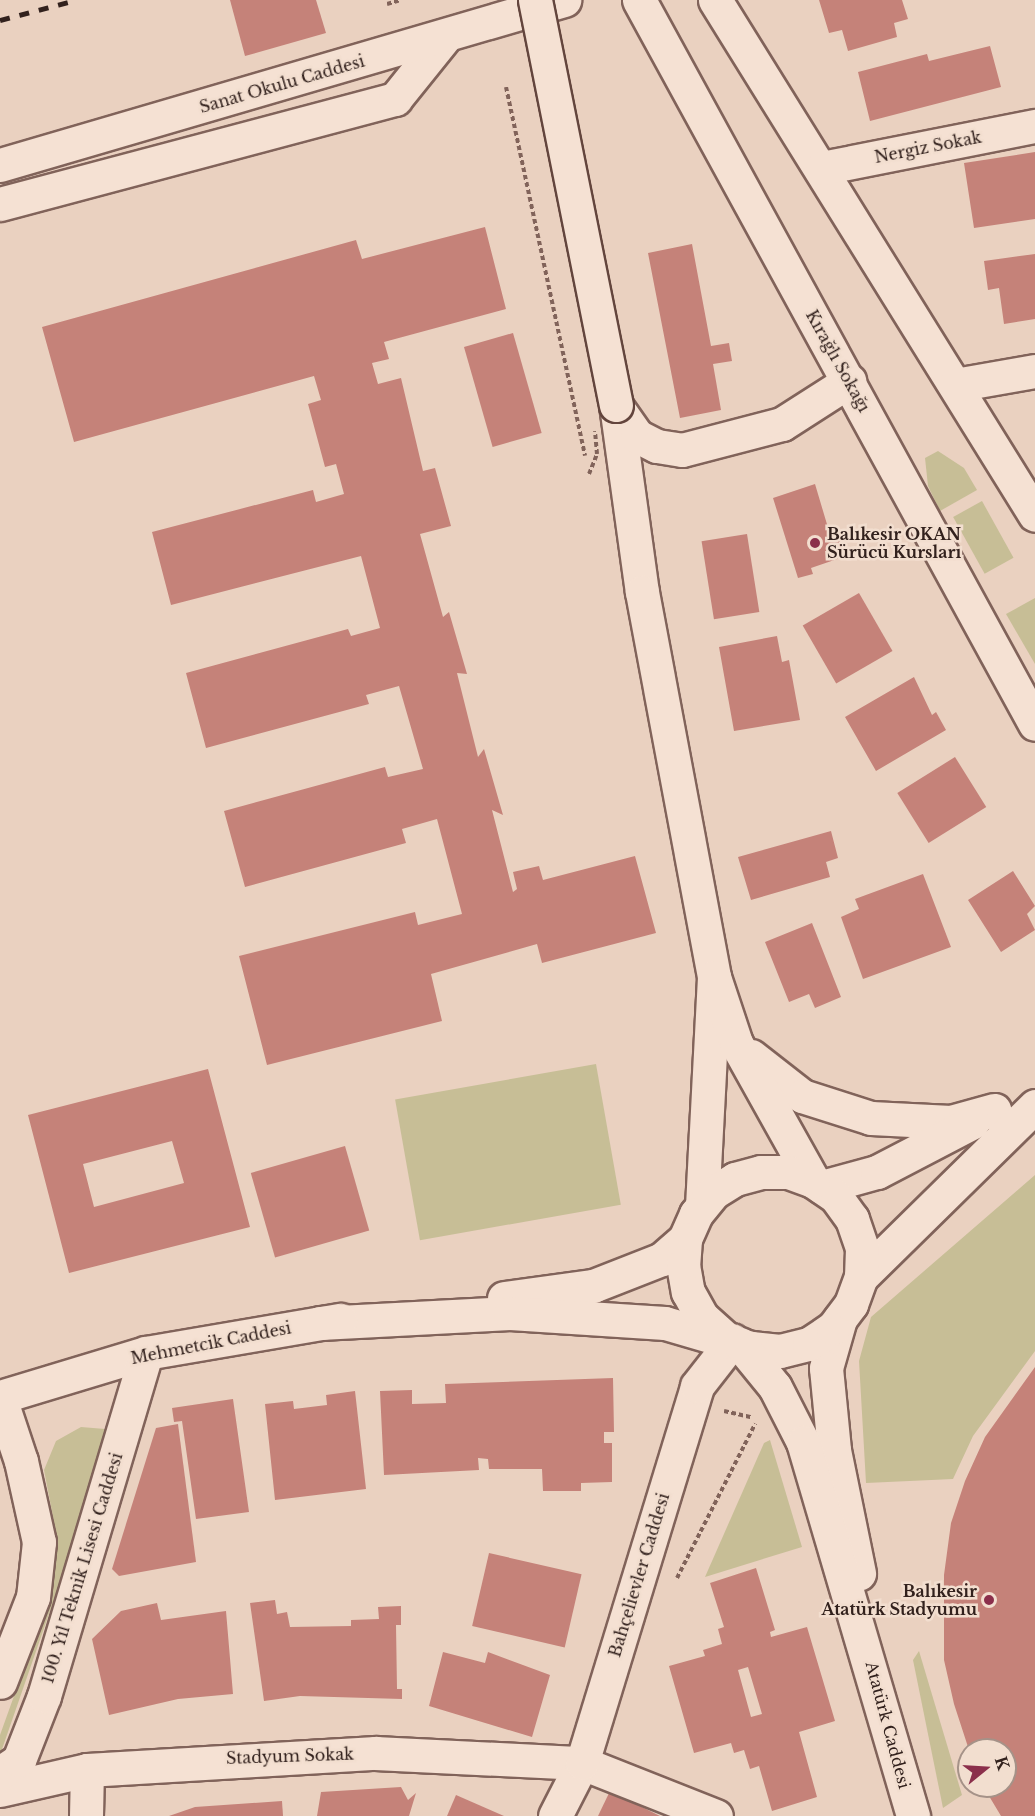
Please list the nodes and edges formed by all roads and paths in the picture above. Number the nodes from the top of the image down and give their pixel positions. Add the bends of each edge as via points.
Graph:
1 (401, 0) edge
2 (535, 0) edge
3 (564, 0) edge
4 (639, 0) edge
5 (714, 0) edge
6 (387, 4) dead end
7 (444, 38) junction
8 (506, 87) dead end
9 (1035, 126) edge
10 (0, 165) edge
11 (822, 168) junction
12 (0, 204) edge
13 (1035, 371) edge
14 (849, 381) junction
15 (955, 385) junction
16 (616, 405) junction
17 (589, 474) dead end
18 (1035, 515) edge
19 (1035, 724) edge
20 (714, 977) junction
21 (736, 1043) junction
22 (1035, 1089) edge
23 (1035, 1106) edge
24 (994, 1110) junction
25 (818, 1184) junction
26 (702, 1206) junction
27 (686, 1239) junction
28 (861, 1277) junction
29 (840, 1319) junction
30 (320, 1323) junction
31 (732, 1340) junction
32 (147, 1353) junction
33 (0, 1397) edge
34 (862, 1634) junction
35 (0, 1682) edge
36 (582, 1763) junction
37 (87, 1770) junction
38 (0, 1773) edge
39 (0, 1790) edge
40 (86, 1816) edge
41 (555, 1816) edge
42 (716, 1816) edge
43 (913, 1816) edge

1 - 6 path
2 - 16 main road, bridge
3 - 7 main road, Sanat Okulu Caddesi
4 - 14 main road, Kırağlı Sokağı
5 - 11 main road
7 - 10 main road, Sanat Okulu Caddesi
7 - 12 main road via 395,99
8 - 17 path
9 - 11 main road, Nergiz Sokak
11 - 15 main road
13 - 15 main road
14 - 16 main road via 782,424 682,450 657,446 637,436
14 - 19 main road, Kırağlı Sokağı
15 - 18 main road
16 - 20 main road via 642,592
20 - 21 main road
20 - 26 main road
21 - 24 main road via 802,1096 871,1118 951,1122
21 - 25 main road
22 - 24 main road
23 - 28 main road
24 - 25 main road via 923,1152 871,1174
25 - 26 main road via 788,1172 761,1172 735,1179
25 - 28 main road via 852,1220 862,1248
26 - 27 main road
27 - 30 main road via 662,1259 593,1286
27 - 31 main road via 683,1265 688,1292 702,1317
28 - 29 main road via 851,1305
29 - 31 main road via 809,1344 790,1348 751,1348
29 - 34 main road via 826,1368 834,1450 859,1573
30 - 31 main road via 510,1313 665,1323
30 - 32 main road, Mehmetcik Caddesi
31 - 34 main road via 775,1387 803,1442 828,1535
31 - 36 main road, Bahçelievler Caddesi via 697,1386
32 - 33 main road, Mehmetcik Caddesi
32 - 38 main road, 100. Yıl Teknik Lisesi Caddesi via 44,1696 19,1760
33 - 35 main road via 21,1461 39,1542 33,1597
34 - 43 main road, Atatürk Caddesi
36 - 37 main road, Stadyum Sokak via 375,1753
36 - 41 main road, Bahçelievler Caddesi
36 - 42 main road, Stadyum Sokak
37 - 39 main road, Stadyum Sokak
37 - 40 main road

